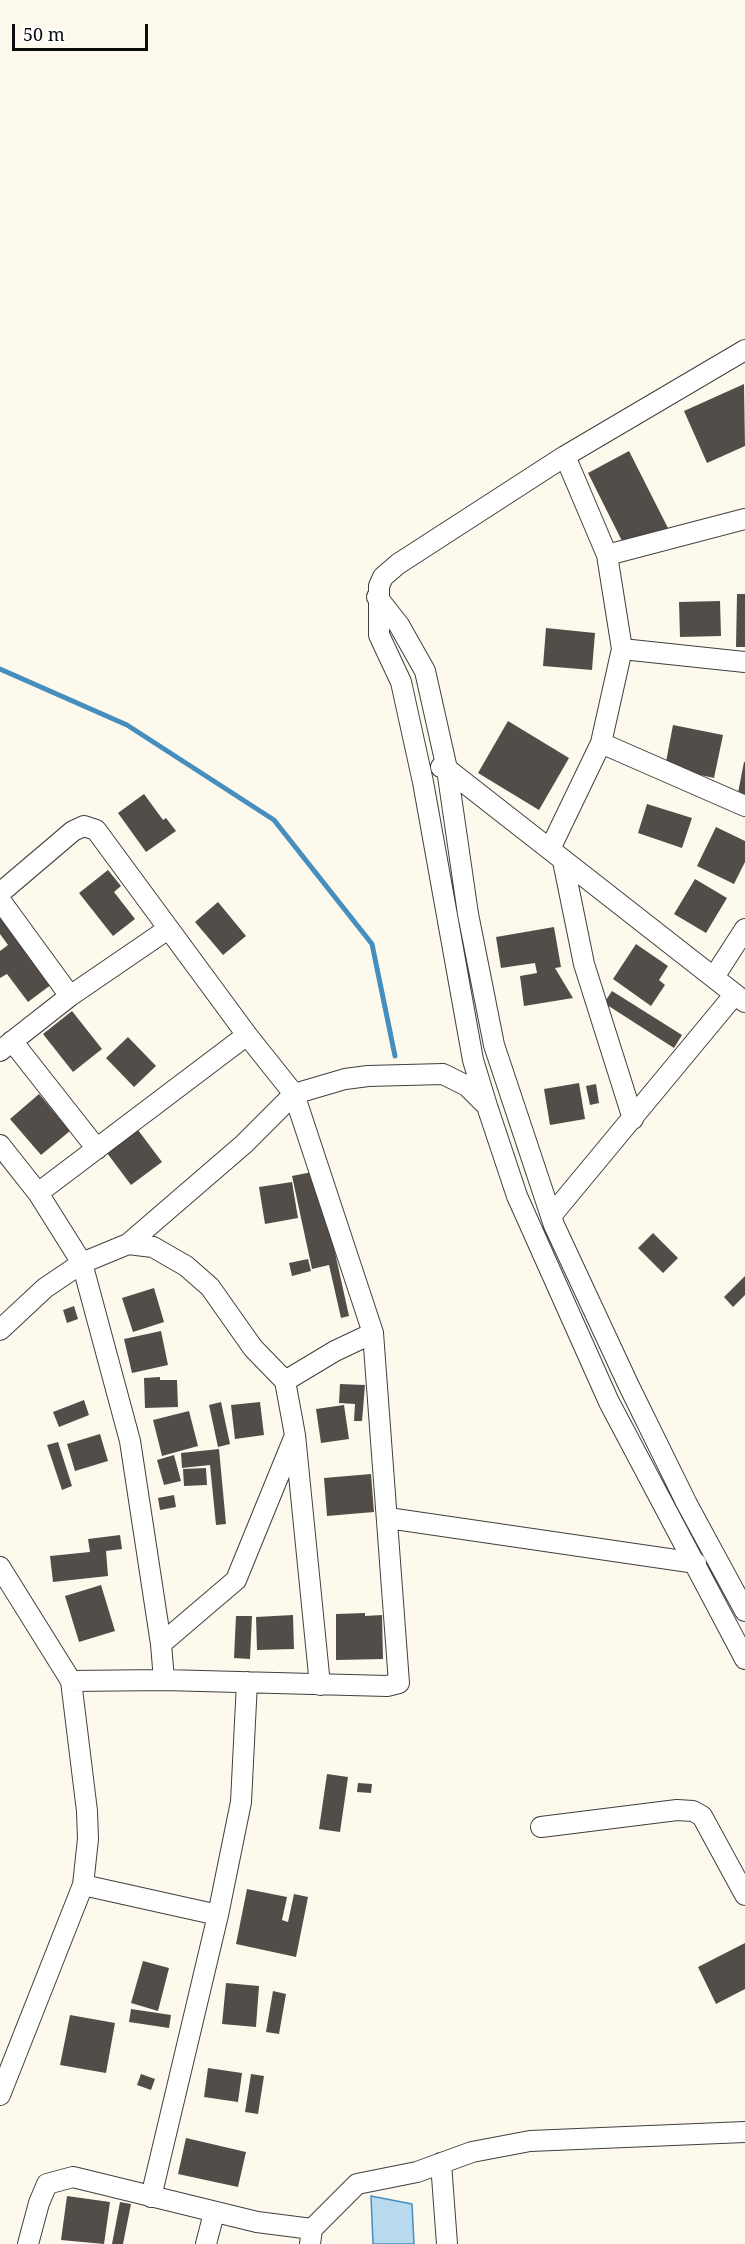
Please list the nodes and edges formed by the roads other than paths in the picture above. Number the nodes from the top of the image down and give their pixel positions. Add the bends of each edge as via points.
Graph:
1 (745, 350) edge
2 (565, 456) junction
3 (745, 519) edge
4 (607, 555) junction
5 (377, 597) junction
6 (622, 649) junction
7 (745, 662) edge
8 (601, 743) junction
9 (418, 757) junction
10 (447, 769) junction
11 (745, 806) edge
12 (556, 855) junction
13 (0, 893) edge
14 (0, 900) edge
15 (168, 929) junction
16 (745, 929) edge
17 (714, 977) junction
18 (70, 996) junction
19 (740, 998) edge
20 (247, 1035) junction
21 (6, 1046) edge
22 (294, 1094) junction
23 (487, 1106) junction
24 (633, 1119) junction
25 (526, 1141) junction
26 (0, 1145) edge
27 (502, 1148) junction
28 (97, 1149) junction
29 (38, 1193) junction
30 (551, 1216) junction
31 (128, 1245) junction
32 (567, 1254) junction
33 (82, 1263) junction
34 (548, 1267) junction
35 (0, 1328) edge
36 (373, 1333) junction
37 (285, 1381) junction
38 (628, 1384) junction
39 (606, 1395) junction
40 (295, 1435) junction
41 (678, 1508) junction
42 (388, 1518) junction
43 (696, 1563) junction
44 (0, 1567) edge
45 (743, 1602) edge
46 (161, 1644) junction
47 (745, 1659) edge
48 (164, 1680) junction
49 (70, 1681) junction
50 (247, 1682) junction
51 (320, 1685) junction
52 (541, 1827) dead end
53 (83, 1885) junction
54 (745, 1895) edge
55 (218, 1915) junction
56 (0, 2095) edge
57 (745, 2132) edge
58 (441, 2163) junction
59 (151, 2197) junction
60 (214, 2213) junction
61 (311, 2236) edge
62 (28, 2244) edge
63 (206, 2244) edge
64 (447, 2244) edge

1 - 2 street
2 - 4 street
2 - 5 street via 398,564 383,577
3 - 4 street
4 - 6 street
5 - 9 street via 379,635 401,682
5 - 10 street via 399,625 425,671
6 - 7 street
6 - 8 street
8 - 11 street
8 - 12 street
9 - 10 street
9 - 23 street via 473,1060
10 - 12 street
10 - 25 street via 468,914 494,1045
12 - 17 street
12 - 24 street via 584,964
13 - 15 street via 84,826 96,830
14 - 18 street
15 - 18 street
15 - 20 street
16 - 17 street
17 - 19 street
18 - 21 street
19 - 24 street
20 - 22 street
20 - 28 street
21 - 28 street
22 - 23 street via 357,1077 443,1074 467,1086
22 - 31 street via 244,1144
22 - 36 street
23 - 27 street
24 - 30 street
25 - 27 street
25 - 30 street
26 - 29 street
27 - 34 street via 517,1196
28 - 29 street
29 - 33 street
30 - 32 street
31 - 33 street
31 - 37 street via 153,1247 186,1266 210,1287 253,1348
32 - 34 street
32 - 38 street
33 - 35 street via 45,1288
33 - 46 street via 130,1441
34 - 39 street
36 - 37 street
36 - 42 street
37 - 40 street
38 - 39 street
38 - 41 street
39 - 41 street
40 - 46 street via 236,1580
40 - 51 street
41 - 43 street
41 - 45 street
42 - 43 street
42 - 51 street via 399,1683
43 - 47 street
44 - 49 street
46 - 48 street
48 - 49 street
48 - 50 street
49 - 53 street via 87,1811
50 - 51 street
50 - 55 street via 241,1802
52 - 54 street via 693,1811 702,1816
53 - 55 street
53 - 56 street
55 - 59 street
57 - 58 street via 530,2141 484,2149
58 - 61 street via 357,2184
58 - 64 street
59 - 60 street
59 - 62 street via 73,2177 47,2184
60 - 61 street
60 - 63 street

